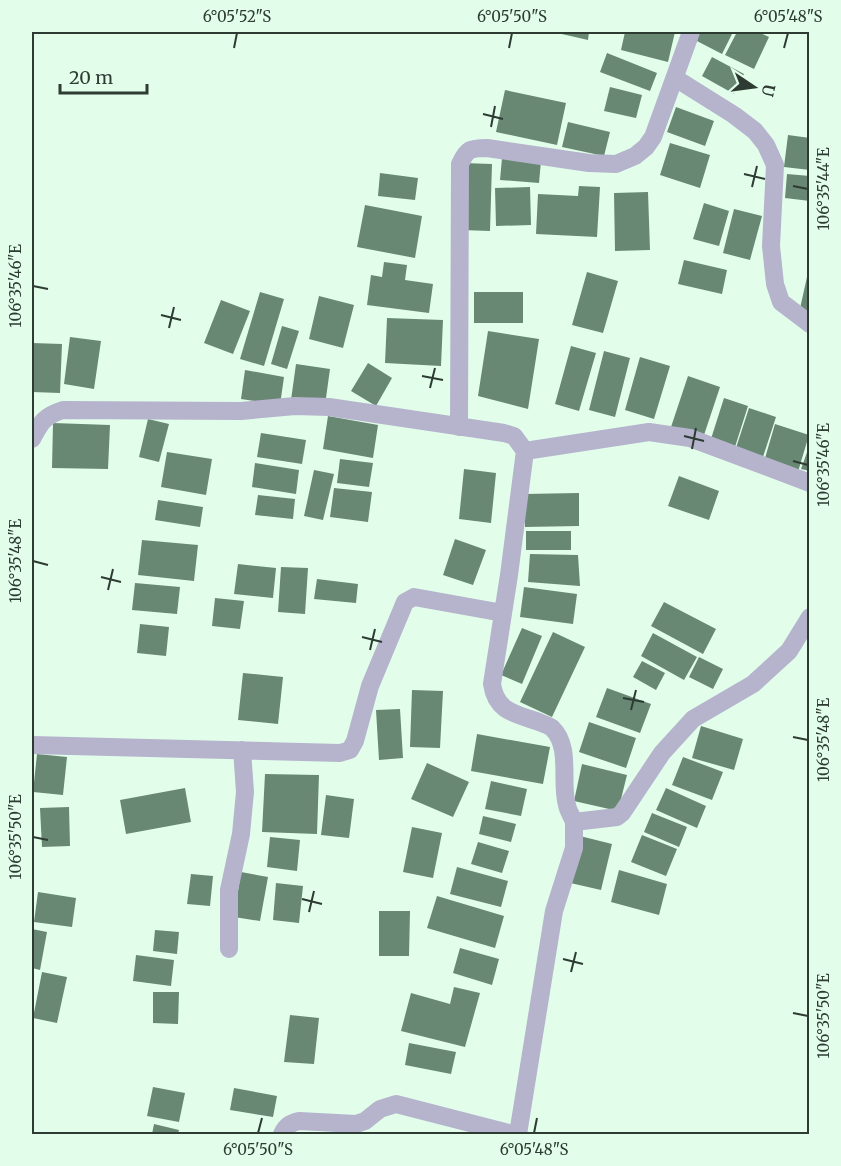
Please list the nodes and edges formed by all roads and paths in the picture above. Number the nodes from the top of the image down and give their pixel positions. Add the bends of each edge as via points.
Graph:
1 (691, 32) edge
2 (675, 78) junction
3 (810, 324) edge
4 (459, 427) junction
5 (32, 439) edge
6 (525, 451) junction
7 (810, 483) edge
8 (503, 613) junction
9 (810, 617) edge
10 (32, 745) edge
11 (242, 750) junction
12 (574, 822) junction
13 (229, 949) dead end
14 (282, 1134) edge
15 (513, 1134) edge
16 (518, 1134) edge

1 - 2 street
2 - 3 street via 734,115 766,145 775,165 771,246 775,284 781,302
2 - 4 street via 654,137 635,156 616,164 487,148 472,148 465,155 460,164
4 - 5 street via 329,407 241,411 63,410 41,421
4 - 6 street via 514,436
6 - 7 street via 649,432 690,438
6 - 8 street
8 - 11 street via 410,598 370,686 350,750
8 - 12 street via 492,684 494,697 501,706 550,726 556,733 563,752 566,803
9 - 12 street via 789,651 753,684 693,719 662,753 622,813 617,817
10 - 11 street
11 - 13 street via 245,792 229,890
12 - 16 street via 574,848 554,911
14 - 15 street via 285,1127 299,1121 356,1124 396,1104

